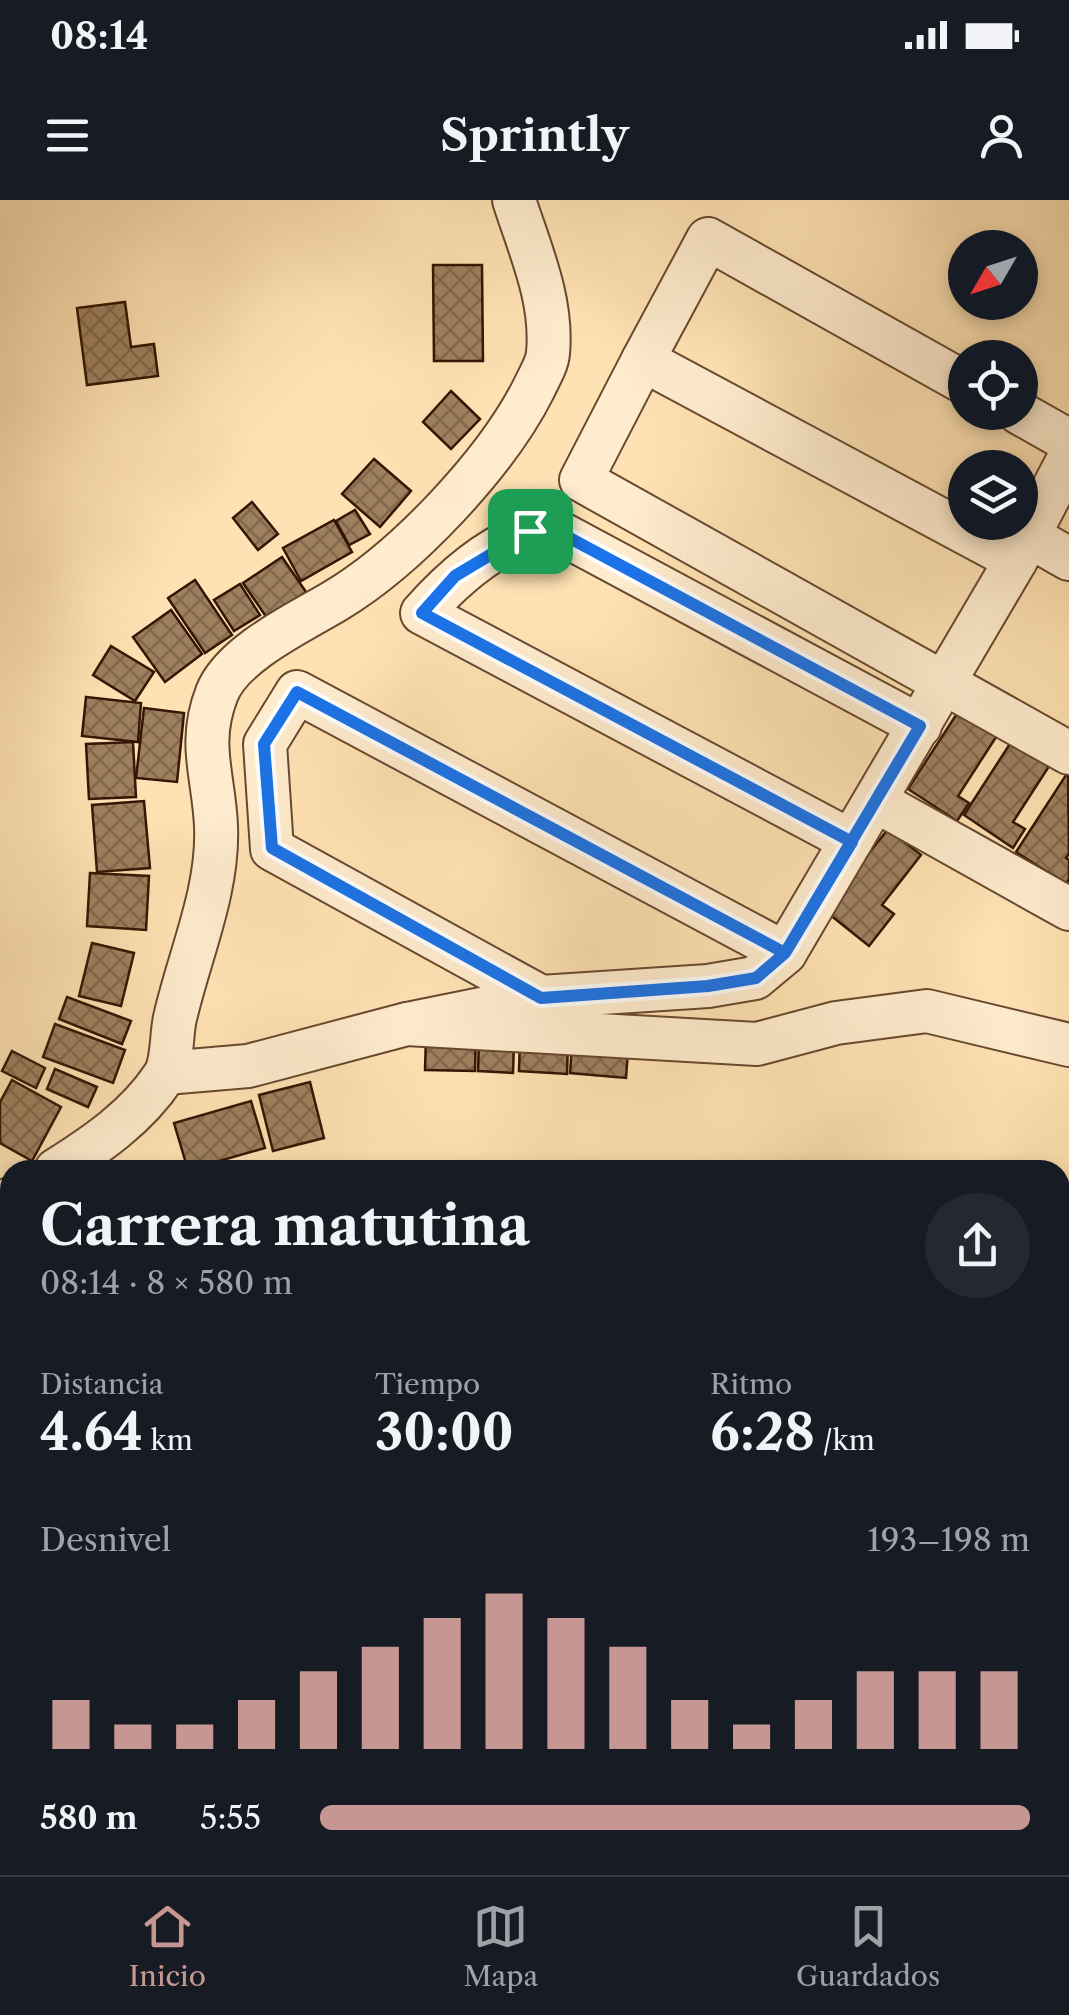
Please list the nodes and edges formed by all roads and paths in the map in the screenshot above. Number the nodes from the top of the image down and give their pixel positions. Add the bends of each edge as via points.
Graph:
1 (514, 200) edge
2 (643, 360) junction
3 (948, 373) edge
4 (1038, 423) edge
5 (1069, 441) edge
6 (1069, 458) edge
7 (1023, 548) junction
8 (1069, 558) edge
9 (946, 684) junction
10 (920, 726) junction
11 (1069, 753) edge
12 (876, 800) junction
13 (852, 842) junction
14 (1069, 909) edge
15 (785, 953) junction
16 (541, 998) junction
17 (408, 1024) junction
18 (1069, 1045) edge
19 (166, 1073) junction
20 (70, 1160) edge

1 - 19 street via 550,314 548,359 520,416 406,548 245,658 218,688 207,728 214,869
2 - 3 street via 708,239
2 - 7 street
2 - 9 street via 580,480
4 - 5 street
6 - 7 street
7 - 8 street
7 - 9 street
9 - 10 street
9 - 11 street
10 - 12 street
10 - 13 street via 551,528 530,531 455,576 422,613
12 - 13 street
12 - 14 street
13 - 15 street
15 - 16 street via 756,978
15 - 16 street via 297,692 264,744 272,848
16 - 17 street
17 - 18 street via 757,1044 836,1023 927,1011
17 - 19 street via 248,1066
19 - 20 street via 122,1124

